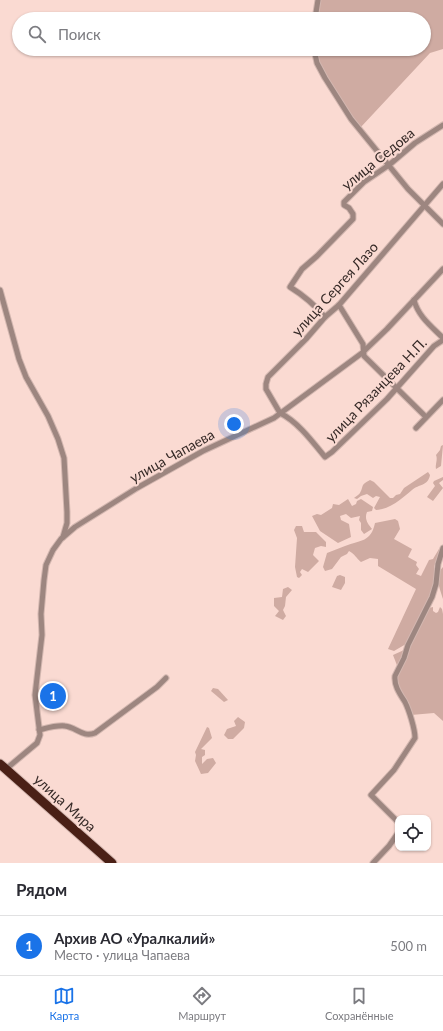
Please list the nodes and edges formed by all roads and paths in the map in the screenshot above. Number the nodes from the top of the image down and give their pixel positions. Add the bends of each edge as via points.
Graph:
1 (318, 0) edge
2 (316, 12) edge
3 (316, 56) edge
4 (443, 125) edge
5 (389, 164) junction
6 (443, 184) edge
7 (425, 207) junction
8 (443, 224) edge
9 (443, 269) edge
10 (0, 290) edge
11 (414, 300) junction
12 (338, 305) junction
13 (325, 317) junction
14 (443, 339) edge
15 (364, 350) junction
16 (396, 387) junction
17 (443, 400) edge
18 (280, 413) junction
19 (426, 417) junction
20 (416, 428) dead end
21 (63, 537) junction
22 (443, 548) edge
23 (440, 565) edge
24 (166, 678) dead end
25 (39, 730) junction
26 (3, 766) edge
27 (395, 819) edge
28 (395, 837) edge
29 (112, 863) edge
30 (373, 863) edge

1 - 2 street
3 - 5 street via 325,78 351,119
4 - 5 street, улица Седова
5 - 7 street
5 - 13 street, улица Седова via 364,182 344,202 353,214 352,219 302,269 290,287 316,306
6 - 7 street, улица Сергея Лазо
7 - 8 street
7 - 12 street, улица Сергея Лазо
9 - 11 street, улица Чапаева
10 - 21 street via 19,359 58,438 64,458 67,523
11 - 14 street via 421,316
11 - 15 street, улица Чапаева
12 - 13 street, улица Сергея Лазо
12 - 15 street via 363,344
13 - 18 street, улица Сергея Лазо via 266,380 266,389
14 - 16 street, улица Рязанцева Н.П.
15 - 16 street via 364,356
15 - 18 street, улица Чапаева
16 - 18 street, улица Рязанцева Н.П. via 387,399 325,457 300,429
16 - 19 street
17 - 19 street
18 - 21 street, улица Чапаева via 203,451 137,488
19 - 20 street
21 - 25 street, улица Чапаева via 46,565 44,580 42,635 35,695
22 - 23 street
23 - 27 street via 432,597 395,676 415,738 394,770 371,794
24 - 25 street via 91,735 80,733 66,725
25 - 26 street, улица Чапаева via 37,743
26 - 29 highway, улица Мира
28 - 30 street

